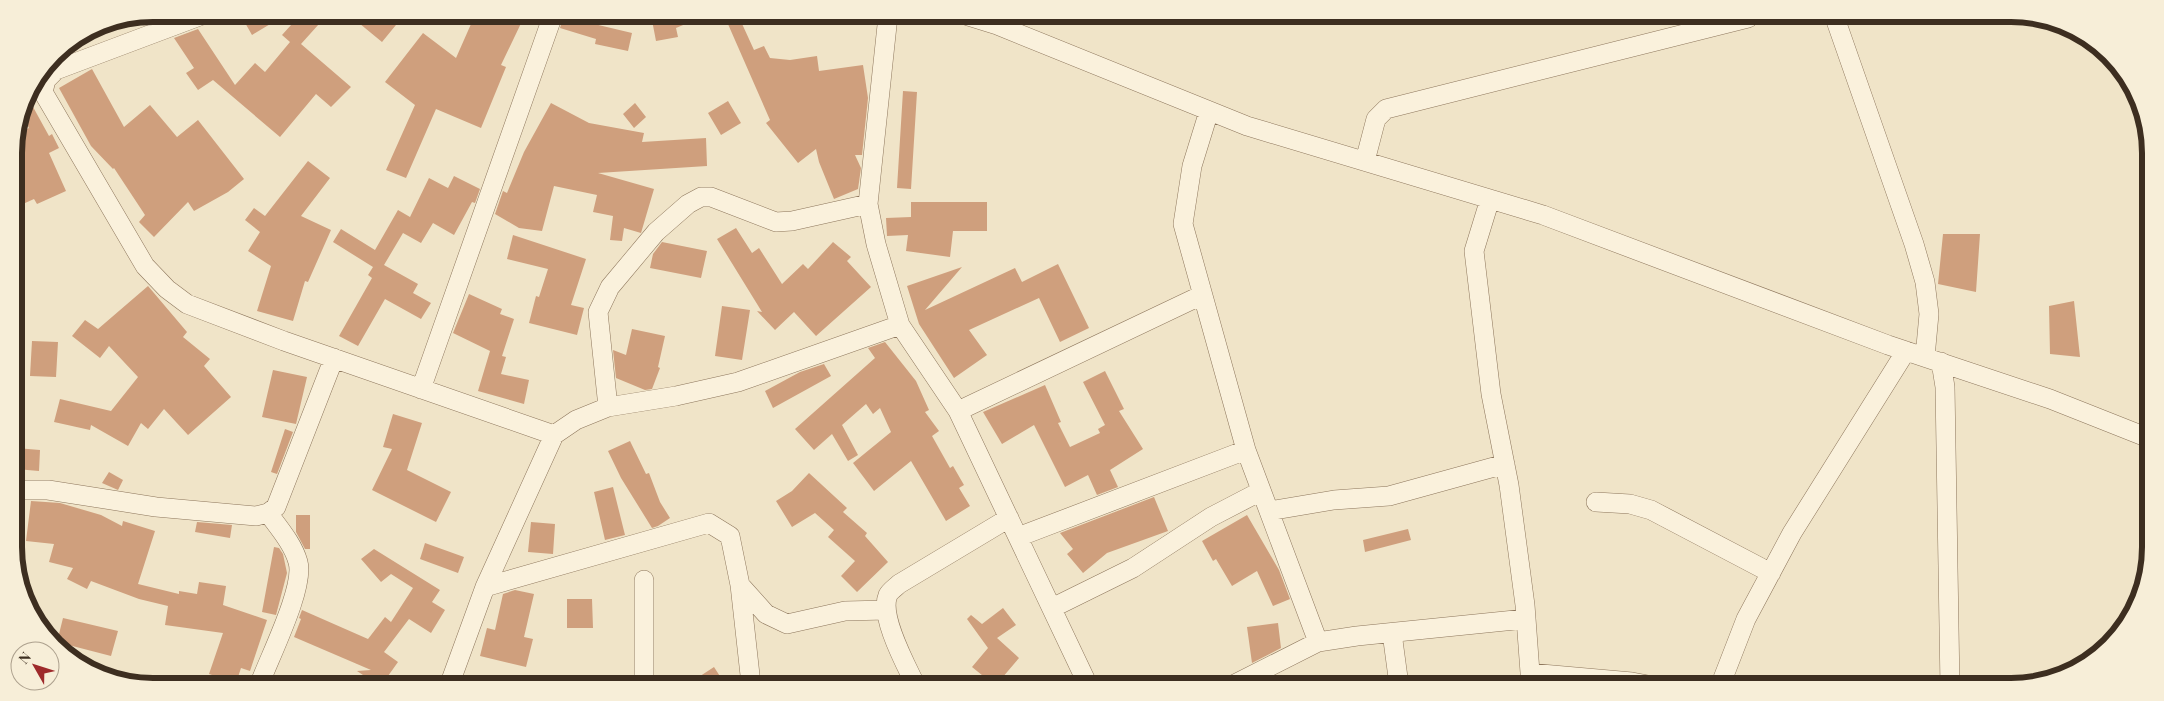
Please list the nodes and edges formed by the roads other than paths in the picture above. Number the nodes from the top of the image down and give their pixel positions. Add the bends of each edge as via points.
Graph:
1 (183, 22) edge
2 (551, 22) edge
3 (887, 22) edge
4 (987, 22) edge
5 (1732, 22) edge
6 (1836, 22) edge
7 (50, 73) edge
8 (43, 84) edge
9 (1209, 110) junction
10 (1365, 161) junction
11 (1490, 199) junction
12 (868, 204) junction
13 (1202, 295) junction
14 (900, 325) junction
15 (1906, 351) junction
16 (334, 358) junction
17 (1933, 360) junction
18 (421, 389) junction
19 (608, 407) junction
20 (958, 411) junction
21 (554, 435) junction
22 (2142, 435) edge
23 (1246, 450) junction
24 (1505, 464) junction
25 (22, 490) edge
26 (1261, 491) junction
27 (1596, 502) dead end
28 (1269, 511) junction
29 (268, 513) junction
30 (1009, 518) junction
31 (1018, 537) junction
32 (1771, 573) junction
33 (644, 580) dead end
34 (740, 585) junction
35 (486, 587) junction
36 (1052, 608) junction
37 (886, 610) junction
38 (1526, 619) junction
39 (1392, 633) junction
40 (1318, 642) junction
41 (262, 678) edge
42 (452, 678) edge
43 (644, 678) edge
44 (750, 678) edge
45 (912, 678) edge
46 (1085, 678) edge
47 (1247, 678) edge
48 (1398, 678) edge
49 (1530, 678) edge
50 (1723, 678) edge
51 (1950, 678) edge

1 - 7 street
2 - 18 street
3 - 12 street
4 - 9 street
5 - 10 street via 1386,109 1376,119
6 - 17 street via 1914,244 1929,314
8 - 16 street via 43,92 145,266 167,289 187,304
9 - 10 street via 1247,126
9 - 13 street via 1192,166 1183,224
10 - 11 street
11 - 15 street via 1543,215
11 - 24 street via 1474,251 1491,394
12 - 14 street
12 - 19 street via 776,222 711,197 701,197 688,204 656,232 610,287 598,312
13 - 20 street
13 - 23 street
14 - 19 street via 738,382
14 - 20 street
15 - 17 street
15 - 32 street via 1792,533
16 - 18 street
16 - 29 street via 276,507
17 - 22 street via 2050,399
17 - 51 street via 1945,387
18 - 21 street
19 - 21 street via 576,420
20 - 30 street
21 - 35 street
23 - 26 street
23 - 31 street
24 - 28 street via 1389,496 1334,500
24 - 38 street
25 - 29 street via 48,490 148,506 256,516
26 - 28 street
26 - 36 street via 1211,517 1133,568
27 - 32 street via 1630,504 1651,510
28 - 40 street
29 - 41 street via 286,537 298,561 300,576
30 - 31 street
30 - 37 street via 899,584 888,595
31 - 36 street
32 - 50 street via 1746,619
33 - 43 street
34 - 35 street via 730,536 709,523
34 - 37 street via 766,614 788,624 845,611
34 - 44 street
35 - 42 street
36 - 46 street
37 - 45 street
38 - 39 street
38 - 49 street
39 - 40 street
39 - 48 street
40 - 47 street

